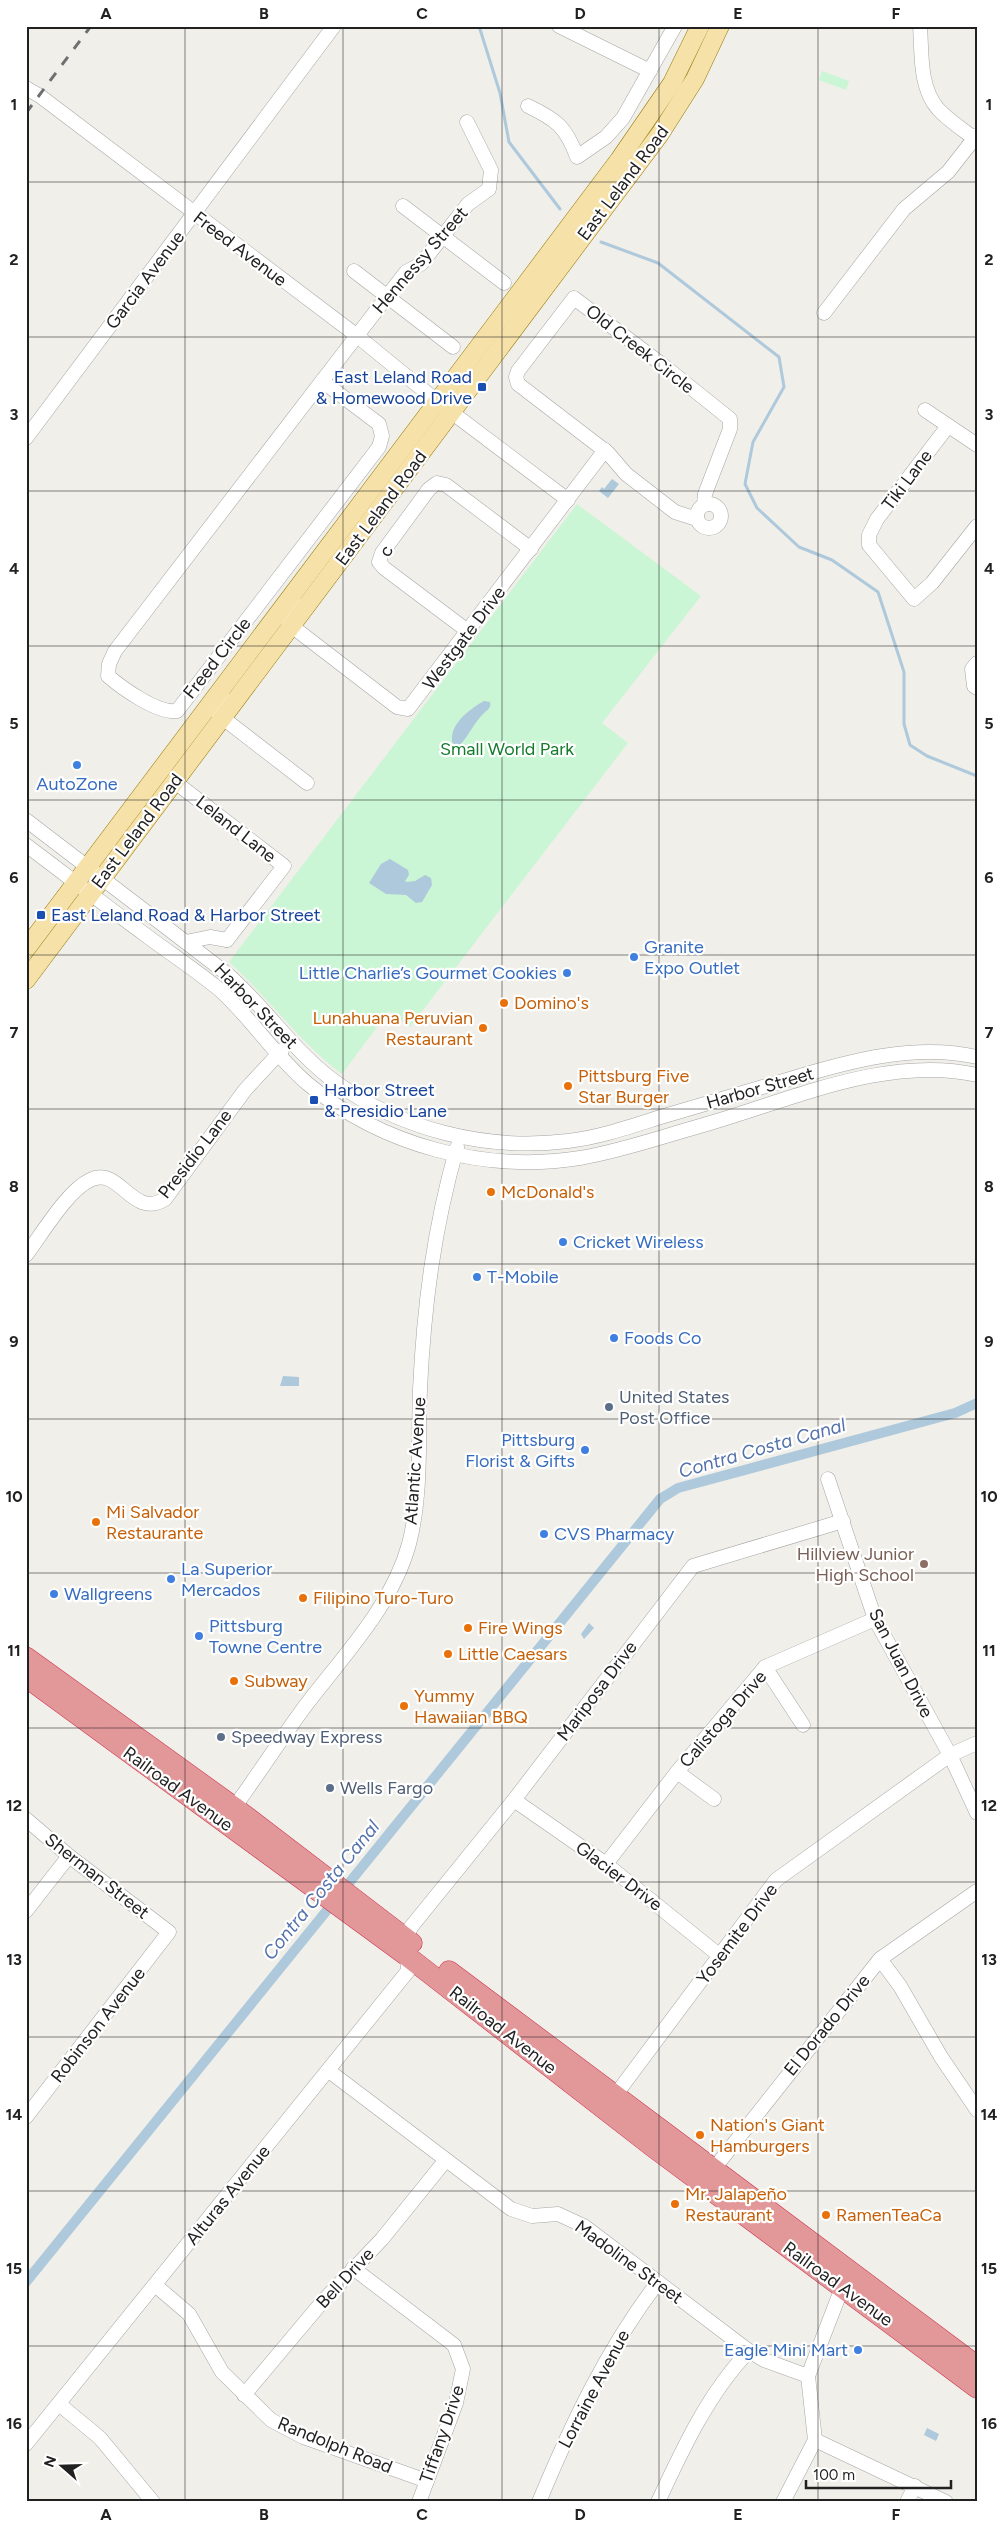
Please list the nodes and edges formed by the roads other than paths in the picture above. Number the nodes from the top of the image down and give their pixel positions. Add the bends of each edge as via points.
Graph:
1 (334, 26) edge
2 (559, 26) edge
3 (675, 26) edge
4 (700, 26) edge
5 (720, 26) edge
6 (920, 26) edge
7 (650, 71) junction
8 (26, 88) edge
9 (528, 106) dead end
10 (467, 122) dead end
11 (976, 137) edge
12 (403, 206) dead end
13 (194, 215) junction
14 (444, 236) junction
15 (354, 272) dead end
16 (504, 283) dead end
17 (387, 297) junction
18 (824, 313) dead end
19 (356, 335) junction
20 (453, 347) dead end
21 (322, 381) junction
22 (438, 402) junction
23 (926, 410) dead end
24 (452, 412) junction
25 (948, 426) junction
26 (26, 438) edge
27 (977, 445) edge
28 (605, 450) junction
29 (568, 500) junction
30 (704, 505) junction
31 (697, 519) junction
32 (977, 526) edge
33 (531, 549) junction
34 (295, 593) junction
35 (291, 627) junction
36 (469, 632) junction
37 (977, 663) edge
38 (977, 688) edge
39 (221, 690) junction
40 (223, 718) junction
41 (175, 782) junction
42 (307, 783) dead end
43 (26, 820) edge
44 (26, 845) edge
45 (88, 866) junction
46 (102, 877) junction
47 (76, 883) junction
48 (90, 894) junction
49 (227, 940) junction
50 (186, 942) junction
51 (26, 950) edge
52 (204, 955) junction
53 (26, 980) edge
54 (291, 1042) junction
55 (277, 1055) junction
56 (977, 1058) edge
57 (977, 1075) edge
58 (607, 1133) junction
59 (460, 1137) junction
60 (612, 1151) junction
61 (455, 1154) junction
62 (26, 1255) edge
63 (828, 1479) dead end
64 (843, 1521) junction
65 (875, 1619) junction
66 (26, 1657) edge
67 (765, 1667) junction
68 (26, 1678) edge
69 (803, 1725) dead end
70 (977, 1743) edge
71 (950, 1755) junction
72 (677, 1772) junction
73 (714, 1799) dead end
74 (514, 1800) junction
75 (977, 1813) edge
76 (229, 1815) junction
77 (26, 1819) edge
78 (69, 1856) junction
79 (606, 1864) junction
80 (977, 1891) edge
81 (26, 1911) edge
82 (169, 1932) joint
83 (407, 1947) junction
84 (720, 1956) junction
85 (880, 1959) junction
86 (328, 2071) junction
87 (609, 2103) junction
88 (977, 2110) edge
89 (26, 2117) edge
90 (445, 2161) junction
91 (708, 2177) junction
92 (353, 2268) junction
93 (846, 2278) junction
94 (658, 2282) junction
95 (155, 2285) junction
96 (748, 2351) junction
97 (977, 2366) edge
98 (808, 2376) junction
99 (977, 2388) edge
100 (244, 2395) junction
101 (59, 2404) junction
102 (815, 2440) junction
103 (26, 2444) edge
104 (427, 2481) junction
105 (915, 2486) junction
106 (153, 2502) edge
107 (419, 2502) edge
108 (539, 2502) edge
109 (658, 2502) edge
110 (783, 2502) edge
111 (907, 2502) edge
112 (946, 2502) edge

1 - 13 street, Garcia Avenue
2 - 7 street
3 - 7 street
4 - 22 main road, East Leland Road via 672,83 619,160
5 - 24 main road, East Leland Road via 699,72 670,121
6 - 11 street via 928,93 945,116
7 - 9 street via 623,118 606,137 577,157 569,136 559,123
8 - 13 street, Freed Avenue
10 - 14 street, Hennessy Street via 492,170 489,189 468,204
11 - 18 street via 948,172 904,209
12 - 14 street
13 - 19 street, Freed Avenue
13 - 26 street, Garcia Avenue
14 - 16 street
14 - 17 street, Hennessy Street via 421,264 406,272
15 - 17 street
17 - 19 street, Hennessy Street
17 - 20 street
19 - 21 street, Freed Circle
19 - 22 street, Freed Avenue
21 - 21 street, Freed Circle via 115,651 108,676 117,684 168,712 176,711 379,447 382,436 380,424
22 - 24 street, Freed Avenue
22 - 34 main road, East Leland Road
23 - 25 street
24 - 29 street, Freed Avenue
24 - 35 main road, East Leland Road
25 - 27 street
25 - 32 street, Tiki Lane via 877,519 869,535 869,545 914,599 932,583
28 - 29 street, Westgate Drive
28 - 30 street, Old Creek Circle via 516,380 518,371 574,298 730,419 730,430 704,494
28 - 31 street, Old Creek Circle via 626,474 675,512
29 - 33 street, Westgate Drive
30 - 31 street via 698,510
30 - 31 street via 712,504 719,509 719,524 704,528
33 - 36 street, Westgate Drive
33 - 36 street, c via 446,485 437,483 429,489 382,552 379,562
34 - 35 street via 296,601 285,618
34 - 39 main road, East Leland Road
35 - 36 street, Westgate Drive via 397,707 406,710
35 - 40 main road, East Leland Road
37 - 38 street via 972,669
39 - 40 street via 223,702 217,711
39 - 45 main road, East Leland Road
40 - 41 main road, East Leland Road
40 - 42 street
41 - 46 main road, East Leland Road
41 - 49 street, Leland Lane via 284,866
43 - 45 street, Harbor Street
44 - 47 street, Harbor Street
45 - 46 street, Harbor Street
45 - 47 main road, East Leland Road
46 - 48 main road, East Leland Road
46 - 50 street, Harbor Street
47 - 48 street, Harbor Street
47 - 51 main road, East Leland Road
48 - 53 main road, East Leland Road
48 - 55 street, Harbor Street via 220,991
49 - 50 street via 210,937
49 - 52 street via 215,942
50 - 52 street, Harbor Street
52 - 54 street, Harbor Street via 244,988
54 - 55 street, Presidio Lane
54 - 59 street, Harbor Street via 322,1072 362,1099 411,1122
55 - 61 street, Harbor Street via 320,1093 363,1122
55 - 62 street, Presidio Lane via 245,1090 165,1199 156,1204 144,1204 109,1179 91,1179 73,1194
56 - 58 street, Harbor Street via 928,1052 886,1056 801,1076
57 - 60 street, Harbor Street via 963,1071 910,1069 860,1078
58 - 59 street, Harbor Street via 536,1143 504,1143
58 - 60 street
59 - 61 street, Atlantic Avenue
60 - 61 street, Harbor Street via 568,1160 531,1162 497,1161
61 - 76 street, Atlantic Avenue via 428,1280 416,1505 406,1552 378,1612 305,1707
63 - 64 street, San Juan Drive
64 - 65 street, San Juan Drive
64 - 74 street, Mariposa Drive via 693,1566
65 - 67 street, Calistoga Drive
65 - 71 street, San Juan Drive
66 - 76 highway, Railroad Avenue
67 - 69 street
67 - 72 street, Calistoga Drive
68 - 76 highway, Railroad Avenue
70 - 71 street, Yosemite Drive
71 - 75 street, San Juan Drive
71 - 84 street, Yosemite Drive via 776,1880
72 - 73 street
72 - 79 street, Calistoga Drive
74 - 79 street, Glacier Drive
74 - 83 street, Mariposa Drive via 411,1926
76 - 83 highway, Railroad Avenue
77 - 78 street, Sherman Street
78 - 81 street
78 - 82 street, Sherman Street
79 - 84 street, Glacier Drive
80 - 85 street, El Dorado Drive
82 - 89 street, Robinson Avenue
83 - 86 street, Alturas Avenue via 408,1972
83 - 87 highway, Railroad Avenue
84 - 87 street, Yosemite Drive
85 - 88 street
85 - 91 street, El Dorado Drive
86 - 90 street, Madoline Street
86 - 95 street, Alturas Avenue
87 - 91 highway, Railroad Avenue
90 - 92 street, Bell Drive via 382,2239
90 - 94 street, Madoline Street via 511,2209 532,2216 558,2214 584,2226
91 - 93 highway, Railroad Avenue
92 - 100 street, Bell Drive
92 - 104 street, Tiffany Drive via 454,2345 463,2370 456,2403
93 - 97 highway, Railroad Avenue
93 - 98 street
93 - 99 highway, Railroad Avenue
94 - 96 street, Madoline Street
94 - 108 street, Lorraine Avenue via 598,2373 564,2441
95 - 100 street, Randolph Road via 189,2314 222,2372
95 - 101 street, Alturas Avenue
96 - 98 street, Madoline Street
96 - 109 street via 732,2369 701,2419
98 - 102 street
100 - 104 street, Randolph Road via 271,2420 303,2437
101 - 103 street, Alturas Avenue
101 - 106 street via 100,2438
102 - 105 street
102 - 110 street
104 - 107 street, Tiffany Drive
105 - 111 street
105 - 112 street

